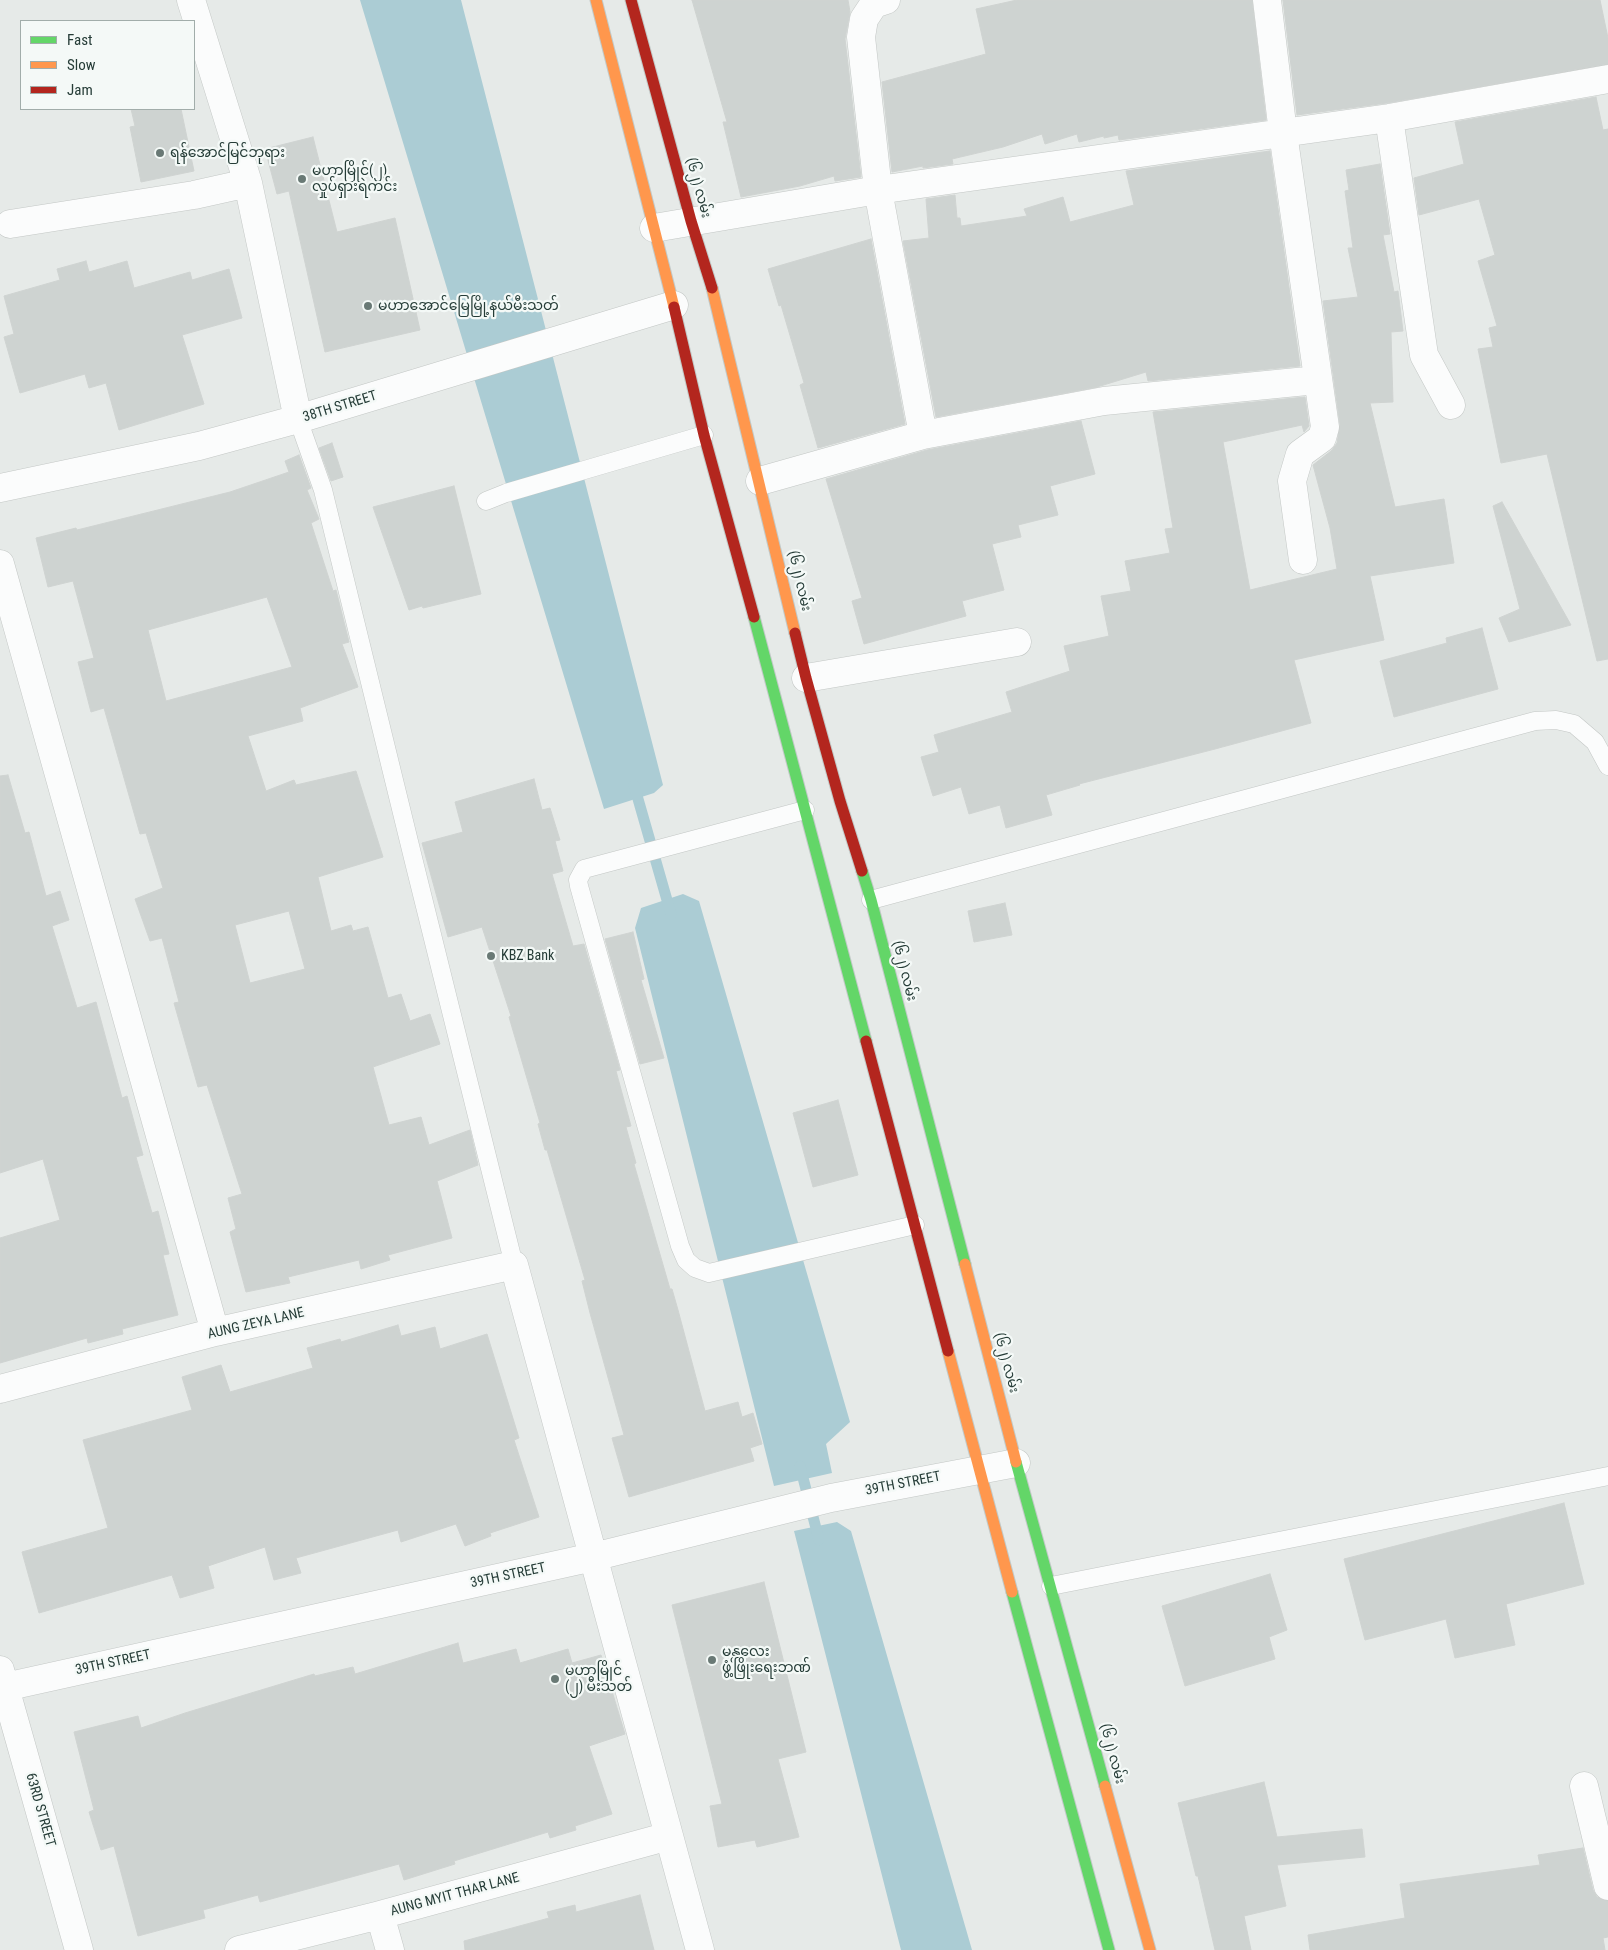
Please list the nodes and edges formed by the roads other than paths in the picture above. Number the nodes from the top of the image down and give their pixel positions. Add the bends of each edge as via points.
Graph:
1 (191, 0) edge
2 (596, 0) edge
3 (631, 0) edge
4 (886, 0) edge
5 (1267, 0) edge
6 (1608, 79) edge
7 (1389, 118) junction
8 (1283, 133) junction
9 (248, 183) junction
10 (878, 190) junction
11 (691, 221) junction
12 (10, 224) dead end
13 (654, 228) junction
14 (674, 305) junction
15 (1317, 380) junction
16 (1451, 406) dead end
17 (298, 419) junction
18 (704, 435) junction
19 (923, 435) junction
20 (760, 481) junction
21 (0, 488) edge
22 (486, 501) dead end
23 (1303, 560) dead end
24 (0, 564) edge
25 (1016, 642) dead end
26 (806, 678) junction
27 (1608, 766) edge
28 (806, 810) junction
29 (871, 900) junction
30 (915, 1225) junction
31 (514, 1265) junction
32 (215, 1332) junction
33 (0, 1389) edge
34 (1016, 1463) junction
35 (980, 1470) junction
36 (1608, 1476) edge
37 (592, 1557) junction
38 (1051, 1586) junction
39 (2, 1681) edge
40 (1584, 1786) dead end
41 (669, 1836) junction
42 (1608, 1886) edge
43 (380, 1916) junction
44 (79, 1950) edge
45 (239, 1950) edge
46 (390, 1950) edge
47 (700, 1950) edge
48 (1109, 1950) edge
49 (1150, 1950) edge

1 - 9 street
2 - 13 main road
3 - 11 main road, (၆၂) လမ်း
4 - 10 street via 874,4 864,18 861,37
5 - 8 street
6 - 7 street
7 - 8 street
7 - 16 street via 1424,355
8 - 10 street
8 - 15 street
9 - 12 street via 194,195
9 - 17 street
10 - 11 street
10 - 19 street
11 - 13 street
11 - 20 main road, (၆၂) လမ်း via 714,293
13 - 14 main road
14 - 17 street, 38TH STREET
14 - 18 main road
15 - 19 street via 1104,401
15 - 23 street via 1324,433 1300,454 1292,481
17 - 21 street, 38TH STREET via 199,446
17 - 31 lane via 324,490
18 - 22 lane
18 - 28 main road
19 - 20 street
20 - 26 main road, (၆၂) လမ်း
24 - 32 street
25 - 26 street
26 - 29 main road, (၆၂) လမ်း
27 - 29 lane via 1595,742 1574,724 1556,720 1535,721
28 - 30 main road
28 - 30 lane via 584,869 578,880 579,886 686,1260 695,1268 709,1273
29 - 34 main road, (၆၂) လမ်း
30 - 35 main road
31 - 32 street, AUNG ZEYA LANE
31 - 37 street
32 - 33 street, AUNG ZEYA LANE
34 - 35 street, 39TH STREET
34 - 38 main road, (၆၂) လမ်း
35 - 37 street, 39TH STREET via 831,1498
35 - 48 main road
36 - 38 lane
37 - 39 street, 39TH STREET
37 - 41 street
38 - 49 main road, (၆၂) လမ်း
39 - 44 street, 63RD STREET
40 - 42 street
41 - 43 street, AUNG MYIT THAR LANE
41 - 47 street
43 - 45 street, AUNG MYIT THAR LANE
43 - 46 street

